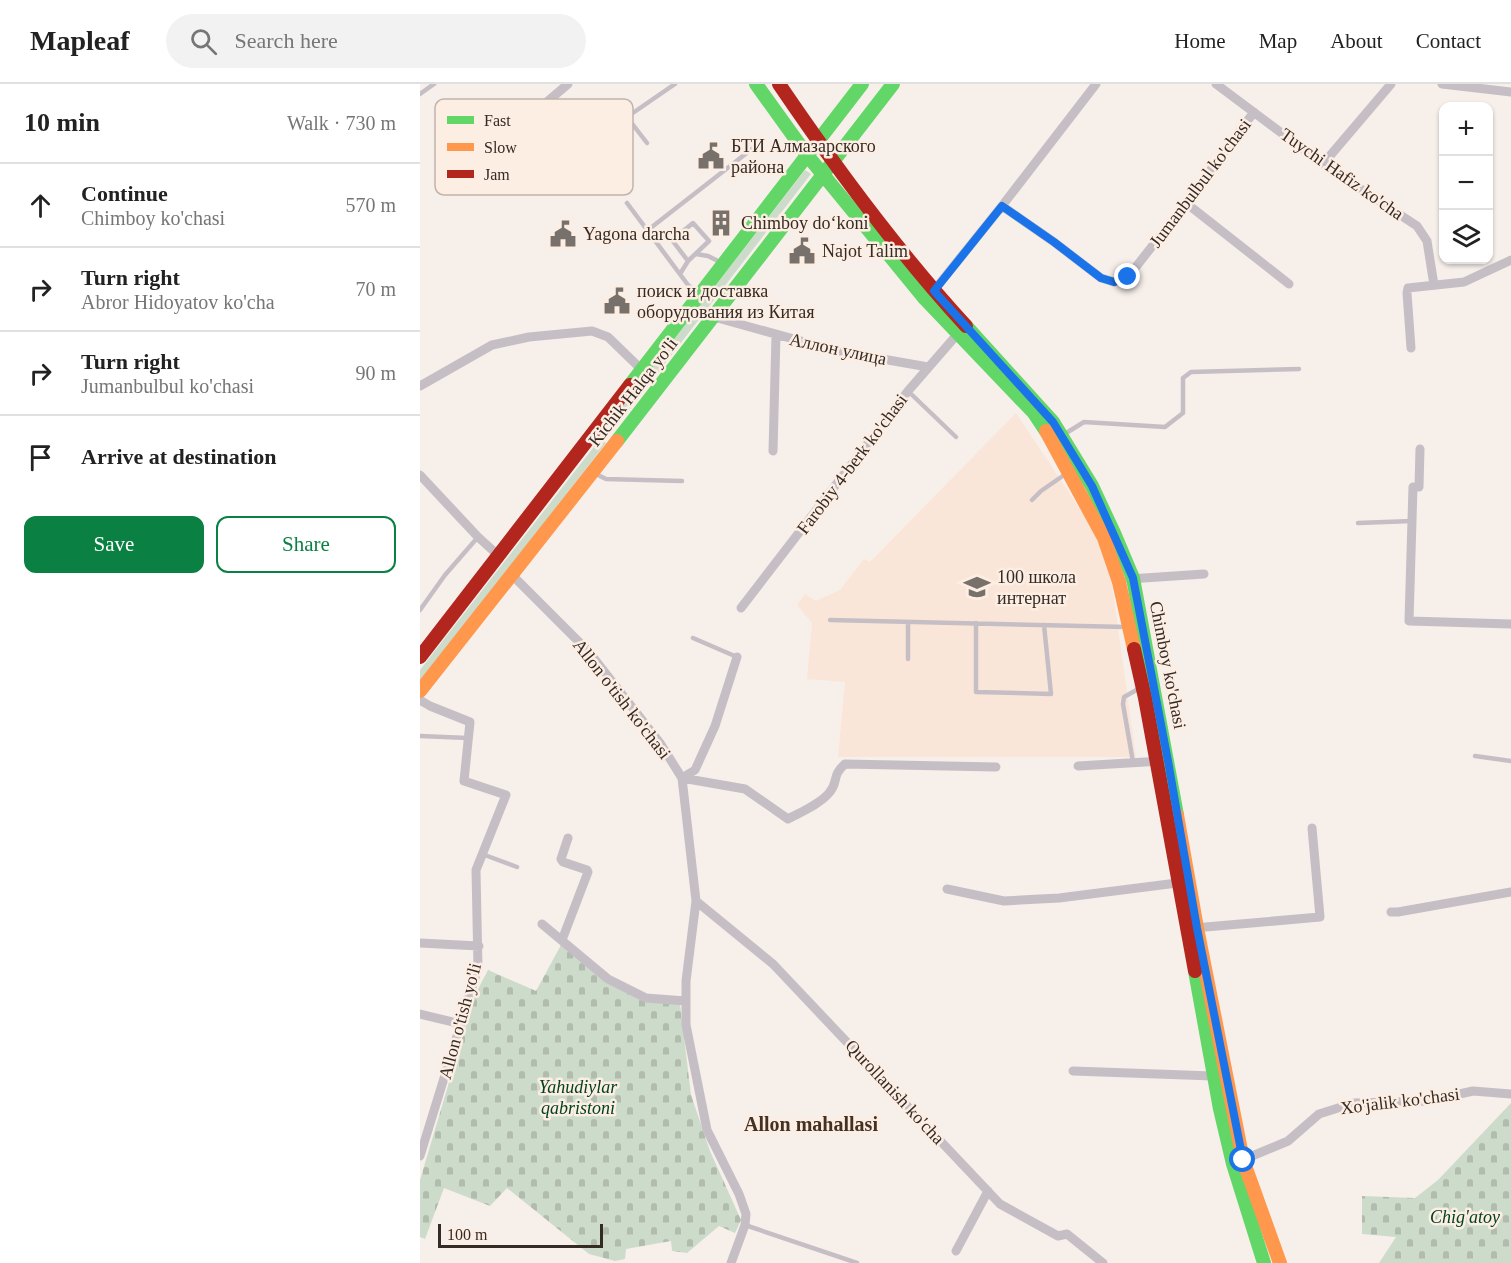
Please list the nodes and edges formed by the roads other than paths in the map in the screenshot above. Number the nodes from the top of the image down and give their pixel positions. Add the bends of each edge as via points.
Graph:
1 (434, 84) edge
2 (568, 84) edge
3 (675, 84) edge
4 (756, 84) edge
5 (778, 84) edge
6 (861, 84) edge
7 (893, 84) edge
8 (1096, 84) edge
9 (1216, 84) edge
10 (1390, 84) edge
11 (1442, 84) edge
12 (1511, 92) edge
13 (420, 94) edge
14 (550, 99) edge
15 (1254, 112) junction
16 (633, 113) edge
17 (633, 125) edge
18 (818, 140) junction
19 (647, 143) dead end
20 (757, 145) dead end
21 (807, 154) junction
22 (833, 160) junction
23 (1323, 164) junction
24 (823, 174) junction
25 (627, 203) dead end
26 (1186, 203) junction
27 (1002, 206) junction
28 (648, 230) junction
29 (696, 254) junction
30 (1511, 260) edge
31 (688, 261) junction
32 (722, 264) junction
33 (680, 274) junction
34 (1289, 284) dead end
35 (1434, 285) junction
36 (699, 294) junction
37 (930, 295) junction
38 (714, 318) junction
39 (962, 328) junction
40 (776, 335) junction
41 (1411, 348) dead end
42 (928, 367) junction
43 (641, 369) junction
44 (1299, 369) dead end
45 (420, 386) edge
46 (908, 391) junction
47 (599, 425) junction
48 (956, 437) dead end
49 (619, 439) junction
50 (1057, 439) junction
51 (1420, 449) dead end
52 (773, 451) dead end
53 (1069, 471) junction
54 (592, 472) junction
55 (420, 475) edge
56 (682, 481) dead end
57 (1032, 500) dead end
58 (1412, 521) junction
59 (1358, 523) dead end
60 (478, 537) junction
61 (499, 556) junction
62 (511, 574) junction
63 (1204, 574) dead end
64 (1133, 578) junction
65 (1119, 582) junction
66 (741, 608) dead end
67 (420, 610) edge
68 (830, 620) dead end
69 (908, 622) junction
70 (976, 623) junction
71 (1511, 624) edge
72 (1044, 625) junction
73 (1129, 627) junction
74 (693, 638) dead end
75 (420, 657) edge
76 (737, 657) joint
77 (908, 659) dead end
78 (1142, 687) junction
79 (420, 691) edge
80 (420, 700) edge
81 (420, 735) edge
82 (468, 738) junction
83 (1476, 756) dead end
84 (1511, 761) edge
85 (1162, 762) junction
86 (1133, 763) junction
87 (1078, 766) dead end
88 (996, 767) dead end
89 (682, 778) junction
90 (1312, 828) dead end
91 (568, 838) dead end
92 (482, 854) junction
93 (518, 867) dead end
94 (1177, 883) junction
95 (947, 889) dead end
96 (1511, 892) edge
97 (696, 901) junction
98 (1391, 912) dead end
99 (542, 924) dead end
100 (1191, 928) junction
101 (562, 940) junction
102 (420, 944) edge
103 (479, 946) junction
104 (686, 1001) junction
105 (420, 1014) edge
106 (461, 1024) junction
107 (1073, 1071) dead end
108 (1213, 1076) junction
109 (1511, 1094) edge
110 (420, 1156) edge
111 (1238, 1162) junction
112 (987, 1191) junction
113 (745, 1225) junction
114 (956, 1251) dead end
115 (731, 1263) edge
116 (857, 1263) edge
117 (1103, 1263) edge
118 (1264, 1263) edge
119 (1280, 1263) edge

1 - 13 lane
2 - 14 street
3 - 16 lane
4 - 21 main road, Chimboy ko'chasi
5 - 18 main road, Chimboy ko'chasi
6 - 18 main road, Kichik Halqa yo'li
7 - 22 main road, Kichik Halqa yo'li
8 - 27 street
9 - 15 street, Tuychi Hafiz ko'cha
10 - 23 street
11 - 12 street
15 - 23 street, Tuychi Hafiz ko'cha
15 - 26 street, Jumanbulbul ko'chasi
17 - 19 lane
18 - 21 main road, Kichik Halqa yo'li
18 - 22 main road, Chimboy ko'chasi
20 - 28 lane
21 - 24 main road, Chimboy ko'chasi
21 - 32 main road, Kichik Halqa yo'li
22 - 24 main road, Kichik Halqa yo'li
22 - 37 main road, Chimboy ko'chasi
23 - 35 street, Tuychi Hafiz ko'cha via 1418,225 1427,241
24 - 37 main road, Chimboy ko'chasi
24 - 38 main road, Kichik Halqa yo'li
25 - 28 lane
26 - 27 street, Jumanbulbul ko'chasi via 1128,277 1114,282 1101,278
26 - 34 street
27 - 37 street
28 - 33 lane
29 - 31 lane
29 - 31 lane via 709,241 692,223 672,240
29 - 32 lane
30 - 35 street via 1464,282
31 - 33 lane
32 - 36 main road, Kichik Halqa yo'li
33 - 36 lane
35 - 41 street via 1408,288
36 - 43 main road, Kichik Halqa yo'li
37 - 39 main road, Chimboy ko'chasi
38 - 40 street, Аллон улица
38 - 49 main road, Kichik Halqa yo'li
39 - 42 street, Farobiy 4-berk ko'chasi
39 - 50 main road, Chimboy ko'chasi
40 - 42 street, Аллон улица via 837,351
40 - 52 street
42 - 46 street, Farobiy 4-berk ko'chasi
43 - 45 street via 608,337 592,331 492,345
43 - 47 main road, Kichik Halqa yo'li
44 - 50 lane via 1191,372 1183,378 1182,413 1165,427 1084,422
46 - 48 lane
46 - 66 street, Farobiy 4-berk ko'chasi
47 - 49 main road
47 - 61 main road, Kichik Halqa yo'li
49 - 54 main road, Kichik Halqa yo'li
50 - 53 main road, Chimboy ko'chasi
50 - 64 main road, Chimboy ko'chasi via 1092,486
51 - 58 street via 1419,487 1413,487
53 - 57 lane
53 - 65 main road, Chimboy ko'chasi via 1104,538
54 - 56 lane via 606,479
54 - 62 main road, Kichik Halqa yo'li
55 - 60 street
58 - 59 lane
58 - 71 street via 1409,621
60 - 61 street
60 - 67 lane
61 - 75 main road, Kichik Halqa yo'li
62 - 79 main road, Kichik Halqa yo'li
62 - 89 street, Allon o'tish ko'chasi via 589,652 660,743
63 - 64 street
64 - 65 street
64 - 85 main road, Chimboy ko'chasi
65 - 73 main road, Chimboy ko'chasi
68 - 69 lane
69 - 70 lane
69 - 77 lane
70 - 72 lane
70 - 72 lane via 975,692 1051,694
72 - 73 lane
73 - 78 main road, Chimboy ko'chasi
74 - 76 lane
76 - 89 street via 715,726 695,770
78 - 85 main road, Chimboy ko'chasi
78 - 86 lane via 1124,697 1123,704
80 - 82 street via 470,722
81 - 82 lane
82 - 92 street, Allon o'tish yo'li via 464,781 506,795
83 - 84 lane
85 - 86 street
85 - 94 main road, Chimboy ko'chasi
85 - 100 main road, Chimboy ko'chasi
86 - 87 street
88 - 89 street via 845,764 837,771 828,795 788,819 745,789
89 - 97 street, Allon o'tish ko'chasi
90 - 100 street via 1320,917
91 - 101 street via 561,859 588,872
92 - 93 lane
92 - 103 street, Allon o'tish yo'li via 476,870
94 - 95 street via 1004,901
94 - 100 main road, Chimboy ko'chasi
96 - 98 street
97 - 104 street, Allon o'tish ko'chasi
97 - 112 street, Qurollanish ko'cha via 774,964
99 - 101 street
100 - 108 main road, Chimboy ko'chasi
100 - 111 main road, Chimboy ko'chasi
101 - 104 street via 608,979 646,998
102 - 103 street
103 - 106 street, Allon o'tish yo'li via 478,968
104 - 113 street, Allon o'tish ko'chasi via 686,1025 707,1130 739,1194 746,1214
105 - 106 street
106 - 110 street, Allon o'tish yo'li
107 - 108 street
108 - 111 main road, Chimboy ko'chasi
109 - 111 street, Xo'jalik ko'chasi via 1473,1091 1428,1101 1354,1103 1320,1114 1288,1141
111 - 118 main road, Chimboy ko'chasi
111 - 119 main road, Chimboy ko'chasi
112 - 114 street
112 - 117 street, Qurollanish ko'cha via 1000,1203 1058,1236 1067,1234
113 - 115 street
113 - 116 lane

